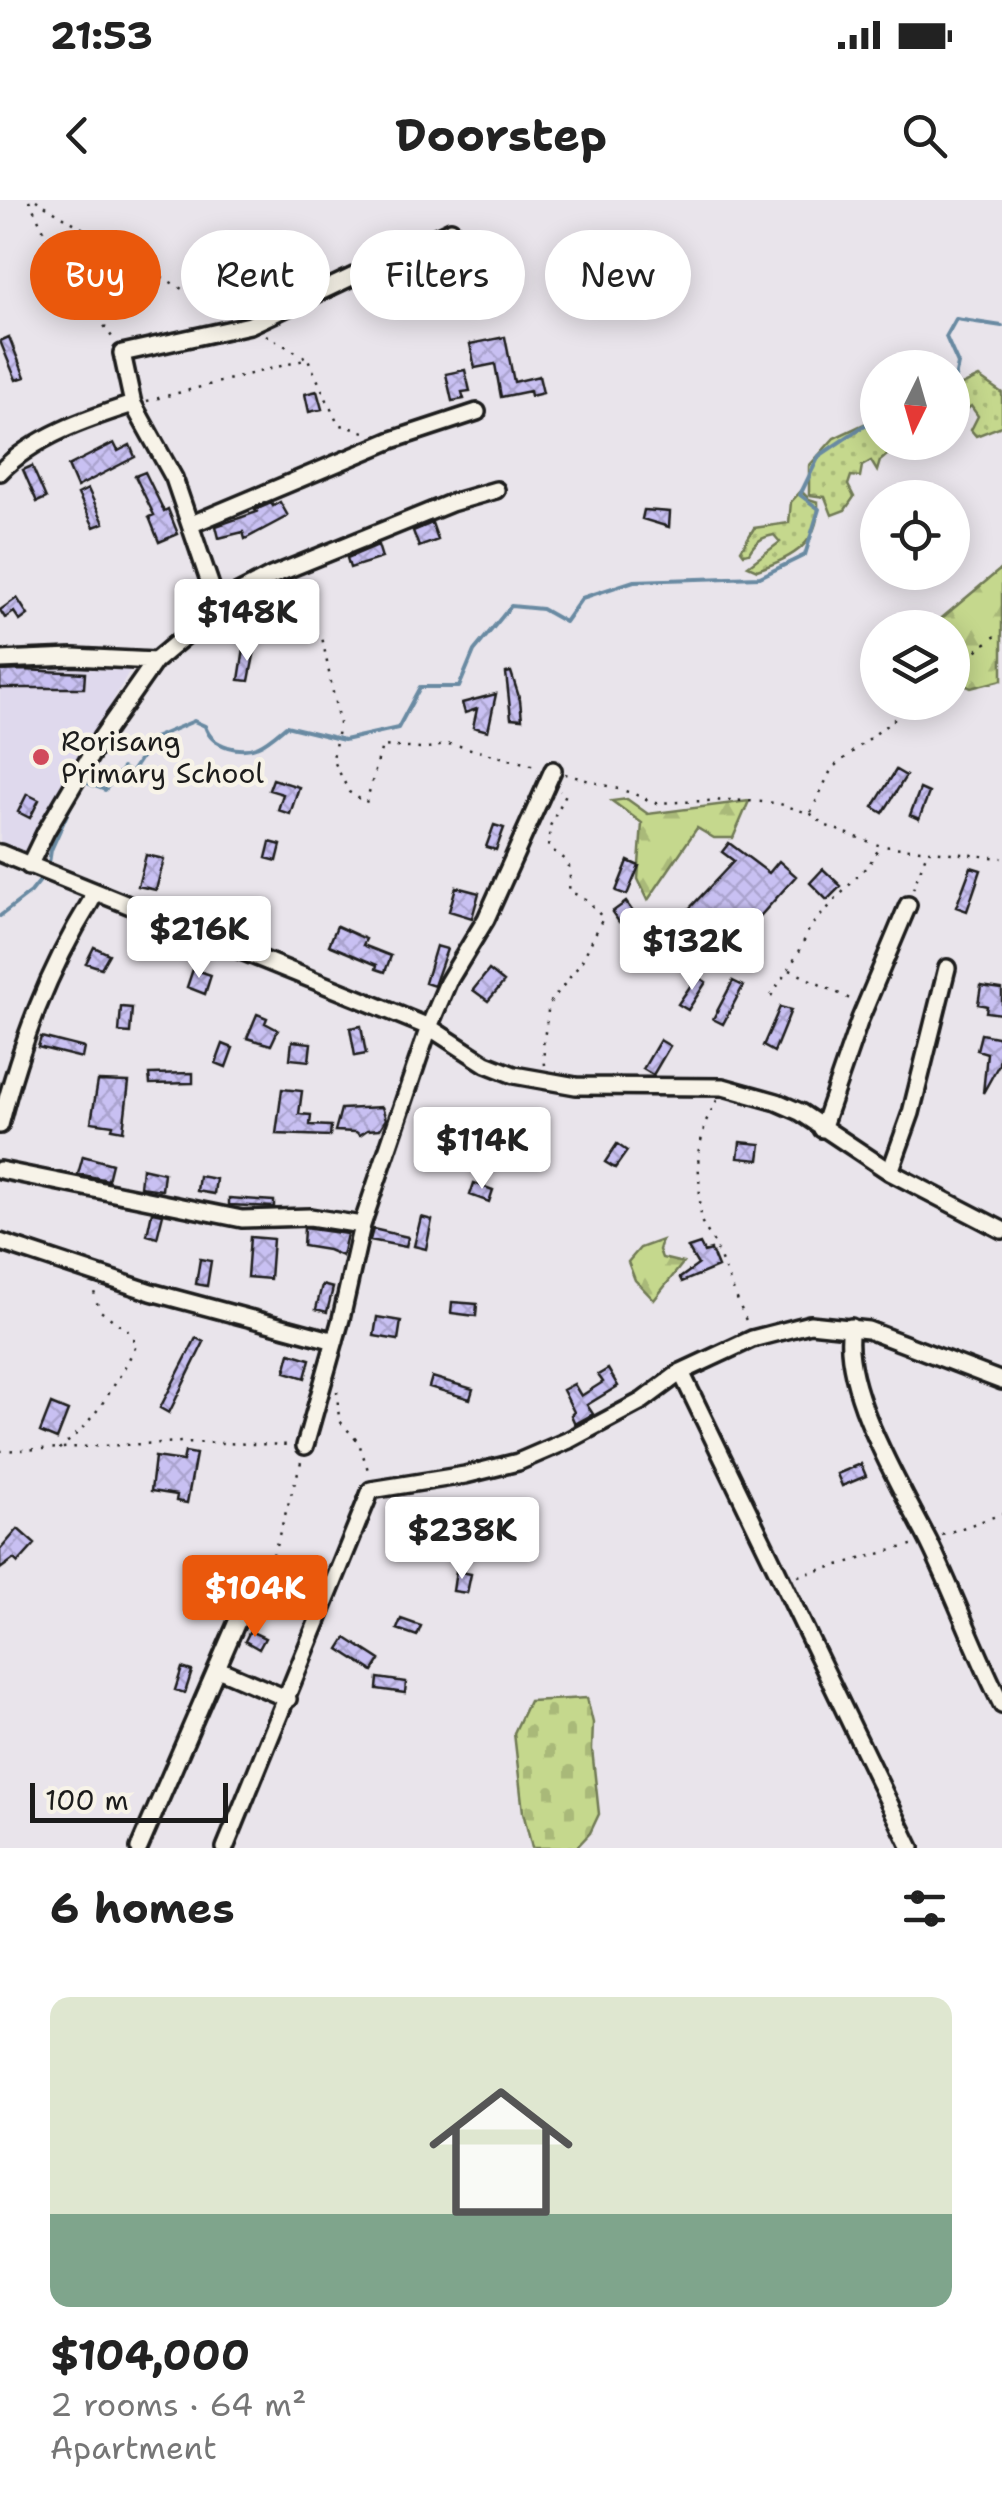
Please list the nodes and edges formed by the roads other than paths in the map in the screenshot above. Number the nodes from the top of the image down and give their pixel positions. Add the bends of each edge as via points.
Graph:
1 (350, 278) edge
2 (133, 404) junction
3 (478, 412) dead end
4 (0, 472) edge
5 (496, 490) dead end
6 (192, 524) junction
7 (217, 604) junction
8 (0, 660) edge
9 (155, 661) junction
10 (549, 777) road end
11 (0, 853) edge
12 (29, 866) junction
13 (92, 892) junction
14 (908, 905) road end
15 (946, 968) dead end
16 (429, 1027) junction
17 (0, 1124) edge
18 (822, 1129) junction
19 (0, 1170) edge
20 (890, 1172) junction
21 (362, 1225) junction
22 (1002, 1230) edge
23 (0, 1242) edge
24 (851, 1327) junction
25 (334, 1341) junction
26 (681, 1372) junction
27 (1002, 1381) edge
28 (305, 1446) road end
29 (268, 1568) road end
30 (218, 1669) junction
31 (288, 1699) junction
32 (1002, 1705) edge
33 (139, 1848) edge
34 (225, 1848) edge
35 (911, 1848) edge

1 - 2 street via 250,325 122,352
2 - 4 street via 85,419 16,455
2 - 6 street
3 - 6 street via 392,440
5 - 7 street via 272,576
6 - 7 street
7 - 9 street
8 - 9 street
9 - 12 street via 101,738
10 - 16 street via 486,920
11 - 12 street
12 - 13 street
13 - 16 street
13 - 17 street via 20,1048
14 - 18 street
15 - 20 street via 912,1114
16 - 18 street via 514,1076 576,1086 723,1087 777,1102
16 - 21 street
18 - 20 street
19 - 21 street via 242,1219 310,1217
20 - 22 street
21 - 25 street
23 - 25 street via 151,1292
24 - 26 street via 810,1324 752,1339
24 - 27 street
24 - 32 street via 848,1343 881,1451
25 - 28 street
26 - 31 street via 642,1402 518,1462 372,1490
26 - 35 street
29 - 30 street via 246,1601
30 - 31 street
30 - 33 street
31 - 34 street

